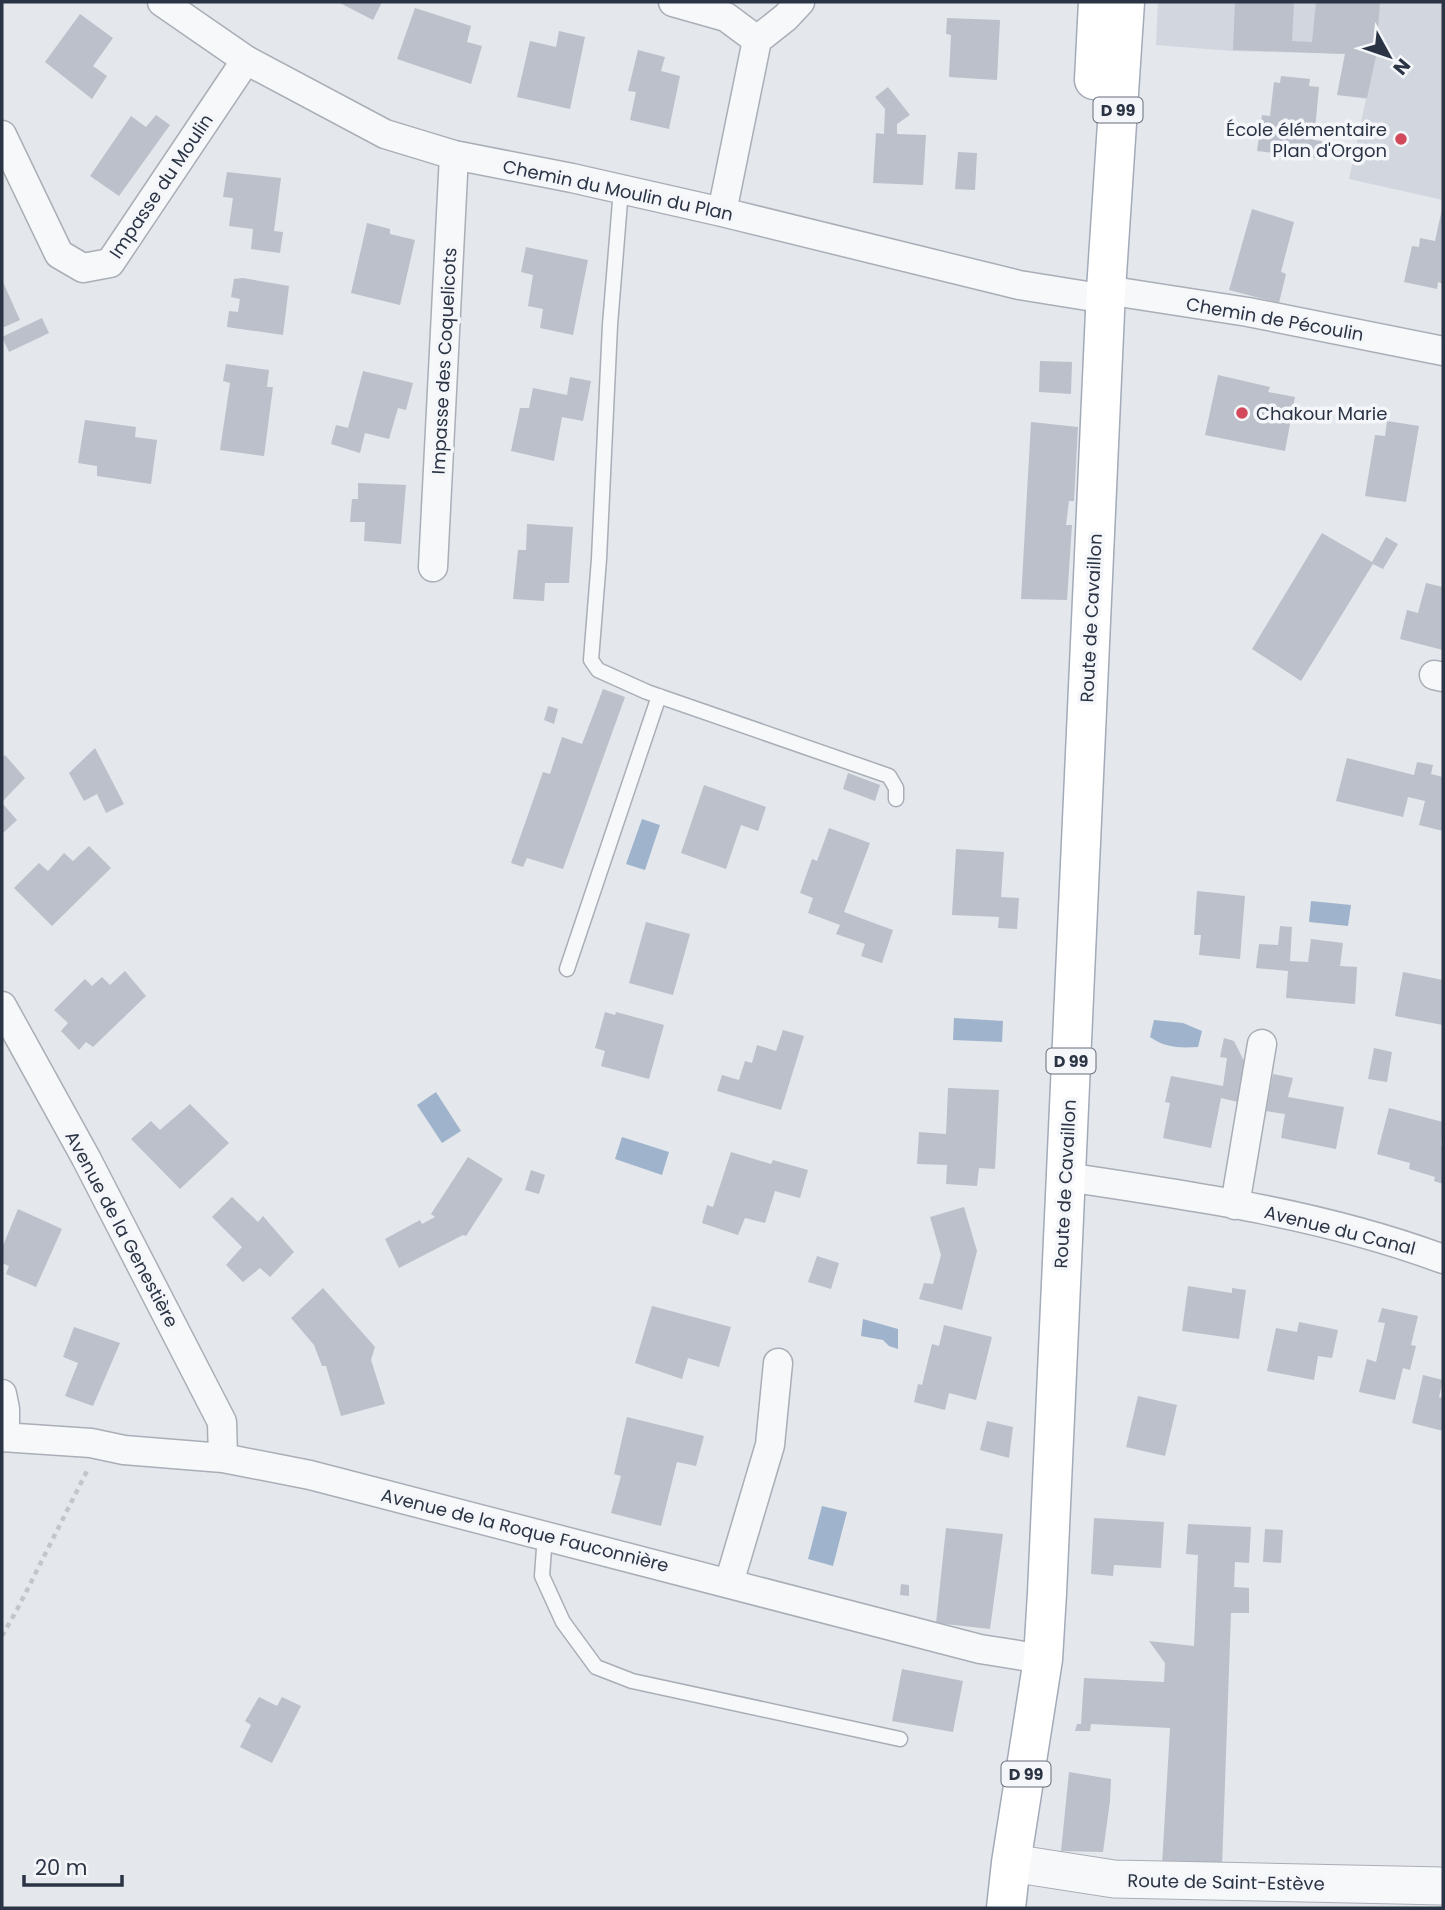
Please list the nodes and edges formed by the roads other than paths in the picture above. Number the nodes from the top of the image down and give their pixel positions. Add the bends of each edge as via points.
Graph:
1 (162, 2) edge
2 (800, 2) edge
3 (1098, 2) edge
4 (1125, 2) edge
5 (685, 4) edge
6 (757, 40) junction
7 (246, 60) junction
8 (2, 135) edge
9 (454, 155) junction
10 (621, 189) junction
11 (722, 212) junction
12 (1106, 294) junction
13 (1443, 351) edge
14 (433, 567) dead end
15 (659, 696) junction
16 (896, 799) dead end
17 (567, 969) dead end
18 (2, 1006) edge
19 (1262, 1044) dead end
20 (1066, 1177) junction
21 (1235, 1205) junction
22 (1443, 1259) edge
23 (778, 1363) dead end
24 (2, 1394) edge
25 (3, 1437) edge
26 (223, 1458) junction
27 (545, 1535) junction
28 (729, 1583) junction
29 (1043, 1659) junction
30 (900, 1739) dead end
31 (1011, 1863) junction
32 (1443, 1886) edge
33 (1006, 1908) edge

1 - 7 street, Chemin du Moulin du Plan
2 - 6 street
3 - 12 main road, Route de Cavaillon / D 99 via 1087,206
4 - 12 main road, Route de Cavaillon / D 99
5 - 6 street via 726,17
6 - 11 street
7 - 8 street, Impasse du Moulin via 110,263 83,268 59,254
7 - 9 street, Chemin du Moulin du Plan via 385,134
9 - 10 street, Chemin du Moulin du Plan
9 - 14 street, Impasse des Coquelicots
10 - 11 street, Chemin du Moulin du Plan
10 - 15 lane via 591,660 598,670
11 - 12 street, Chemin du Moulin du Plan via 1019,285
12 - 13 street, Chemin de Pécoulin via 1248,312
12 - 20 main road, Route de Cavaillon / D 99
15 - 16 lane via 889,776
15 - 17 lane
18 - 26 street, Avenue de la Genestière via 222,1422
19 - 21 street
20 - 21 street, Avenue du Canal
20 - 29 main road, Route de Cavaillon / D 99
21 - 22 street, Avenue du Canal via 1300,1216 1399,1242
23 - 28 street via 770,1446
24 - 25 street
25 - 26 street, Avenue de la Roque Fauconnière
26 - 27 street, Avenue de la Roque Fauconnière via 323,1478
27 - 28 street, Avenue de la Roque Fauconnière
27 - 30 lane via 542,1576 563,1622 596,1667 632,1681
28 - 29 street, Avenue de la Roque Fauconnière via 980,1649
29 - 31 main road, Route de Cavaillon / D 99
31 - 32 street, Route de Saint-Estève via 1114,1879
31 - 33 main road, Route de Cavaillon / D 99

